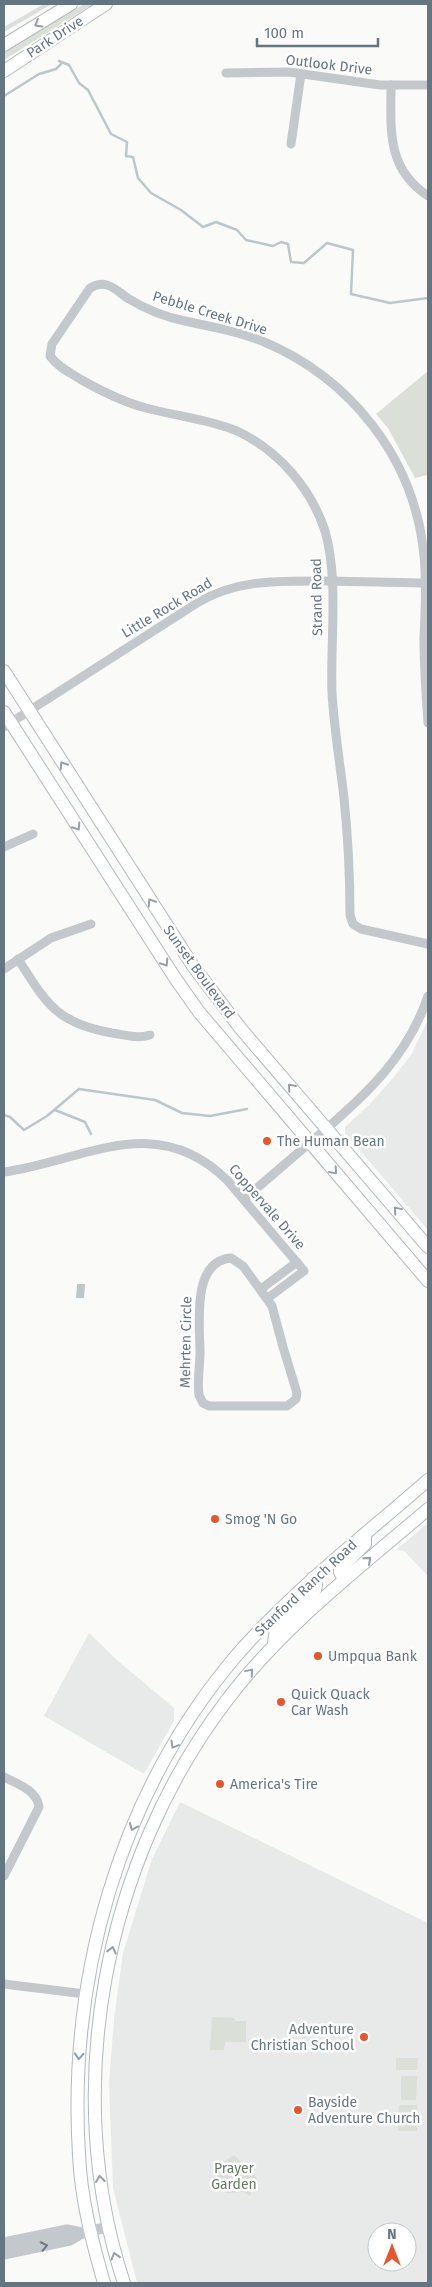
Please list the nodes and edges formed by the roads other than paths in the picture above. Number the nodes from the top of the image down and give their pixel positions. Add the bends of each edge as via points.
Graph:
1 (71, 4) edge
2 (106, 4) edge
3 (4, 45) edge
4 (4, 71) edge
5 (226, 73) dead end
6 (301, 74) junction
7 (391, 85) junction
8 (428, 85) edge
9 (291, 144) dead end
10 (428, 196) edge
11 (50, 356) joint
12 (332, 582) junction
13 (426, 583) junction
14 (4, 671) edge
15 (29, 711) junction
16 (6, 720) edge
17 (428, 722) edge
18 (33, 834) dead end
19 (4, 847) edge
20 (91, 924) dead end
21 (428, 944) edge
22 (18, 959) junction
23 (4, 969) edge
24 (428, 996) edge
25 (150, 1035) dead end
26 (327, 1128) junction
27 (310, 1143) junction
28 (4, 1172) edge
29 (244, 1199) junction
30 (428, 1247) edge
31 (297, 1262) junction
32 (281, 1274) junction
33 (428, 1281) edge
34 (288, 1283) junction
35 (261, 1289) junction
36 (268, 1298) junction
37 (428, 1480) edge
38 (428, 1509) edge
39 (365, 1534) junction
40 (313, 1578) junction
41 (344, 1580) junction
42 (274, 1644) junction
43 (4, 1777) edge
44 (4, 1876) edge
45 (92, 1956) junction
46 (4, 1984) edge
47 (85, 1994) junction
48 (103, 1998) junction
49 (96, 2063) junction
50 (108, 2227) junction
51 (86, 2232) junction
52 (4, 2243) edge
53 (4, 2254) edge
54 (104, 2283) edge
55 (124, 2283) edge

1 -> 3 main road, Park Drive
2 - 4 main road, Park Drive
5 - 6 street, Outlook Drive
6 - 7 street, Outlook Drive
6 - 9 street
7 - 8 street, Outlook Drive
7 - 10 street via 390,129 394,151 408,178
11 - 12 street, Strand Road via 56,364 106,393 145,408 216,424 238,432 267,449 291,472 312,502 325,531
11 - 13 street, Pebble Creek Drive via 52,344 90,288 99,284 109,285 128,299 162,315 241,334 308,364 357,406 396,462 418,521
12 - 13 street, Little Rock Road
12 - 15 street, Little Rock Road via 255,582 215,594
12 - 21 street, Strand Road via 332,693 346,815 350,915 353,924 361,929
13 - 17 street, Pebble Creek Drive via 424,651
14 - 15 main road, Sunset Boulevard
15 - 16 street, Little Rock Road
26 -> 15 main road, Sunset Boulevard via 241,1029 192,966
16 -> 27 main road, Sunset Boulevard via 174,978
18 - 19 street
20 - 22 street via 51,938
22 - 23 street
22 - 25 street via 50,1005 68,1020 99,1031 134,1037
24 - 26 street via 400,1055 385,1074
26 - 27 street
30 -> 26 main road, Sunset Boulevard
27 - 29 street
27 -> 33 main road, Sunset Boulevard
28 - 29 street, Coppervale Drive via 100,1148 156,1144 185,1152 209,1165
29 - 31 street, Coppervale Drive
31 - 32 street
31 - 34 street, Coppervale Drive via 304,1271
32 - 34 street
32 - 35 street
34 - 36 street
35 - 36 street, Mehrten Circle
35 - 36 street, Mehrten Circle via 240,1263 231,1258 219,1261 204,1279 200,1293 198,1388 203,1403 209,1406 280,1406 292,1404 296,1399 296,1384
37 - 39 main road, Stanford Ranch Road
41 -> 38 main road, Stanford Ranch Road
39 - 40 main road, Stanford Ranch Road
39 - 41 main road via 365,1544 341,1568
40 - 42 main road via 314,1590 276,1628
40 -> 45 main road, Stanford Ranch Road via 235,1658 171,1751 153,1782 114,1875
41 - 42 main road, Stanford Ranch Road
48 -> 42 main road, Stanford Ranch Road via 131,1882 159,1814 204,1732 226,1700
43 - 44 street via 32,1792 40,1807
45 - 47 main road, Stanford Ranch Road
45 - 48 main road via 95,1991
46 - 47 street
47 - 49 main road via 91,2004 89,2025
47 -> 51 main road, Stanford Ranch Road via 78,2080 79,2157
48 - 49 main road, Stanford Ranch Road
50 -> 49 main road, Stanford Ranch Road via 97,2153
50 - 51 street
55 -> 50 main road, Stanford Ranch Road
51 - 52 street via 67,2230
53 -> 51 street via 70,2240
51 - 54 main road, Stanford Ranch Road

